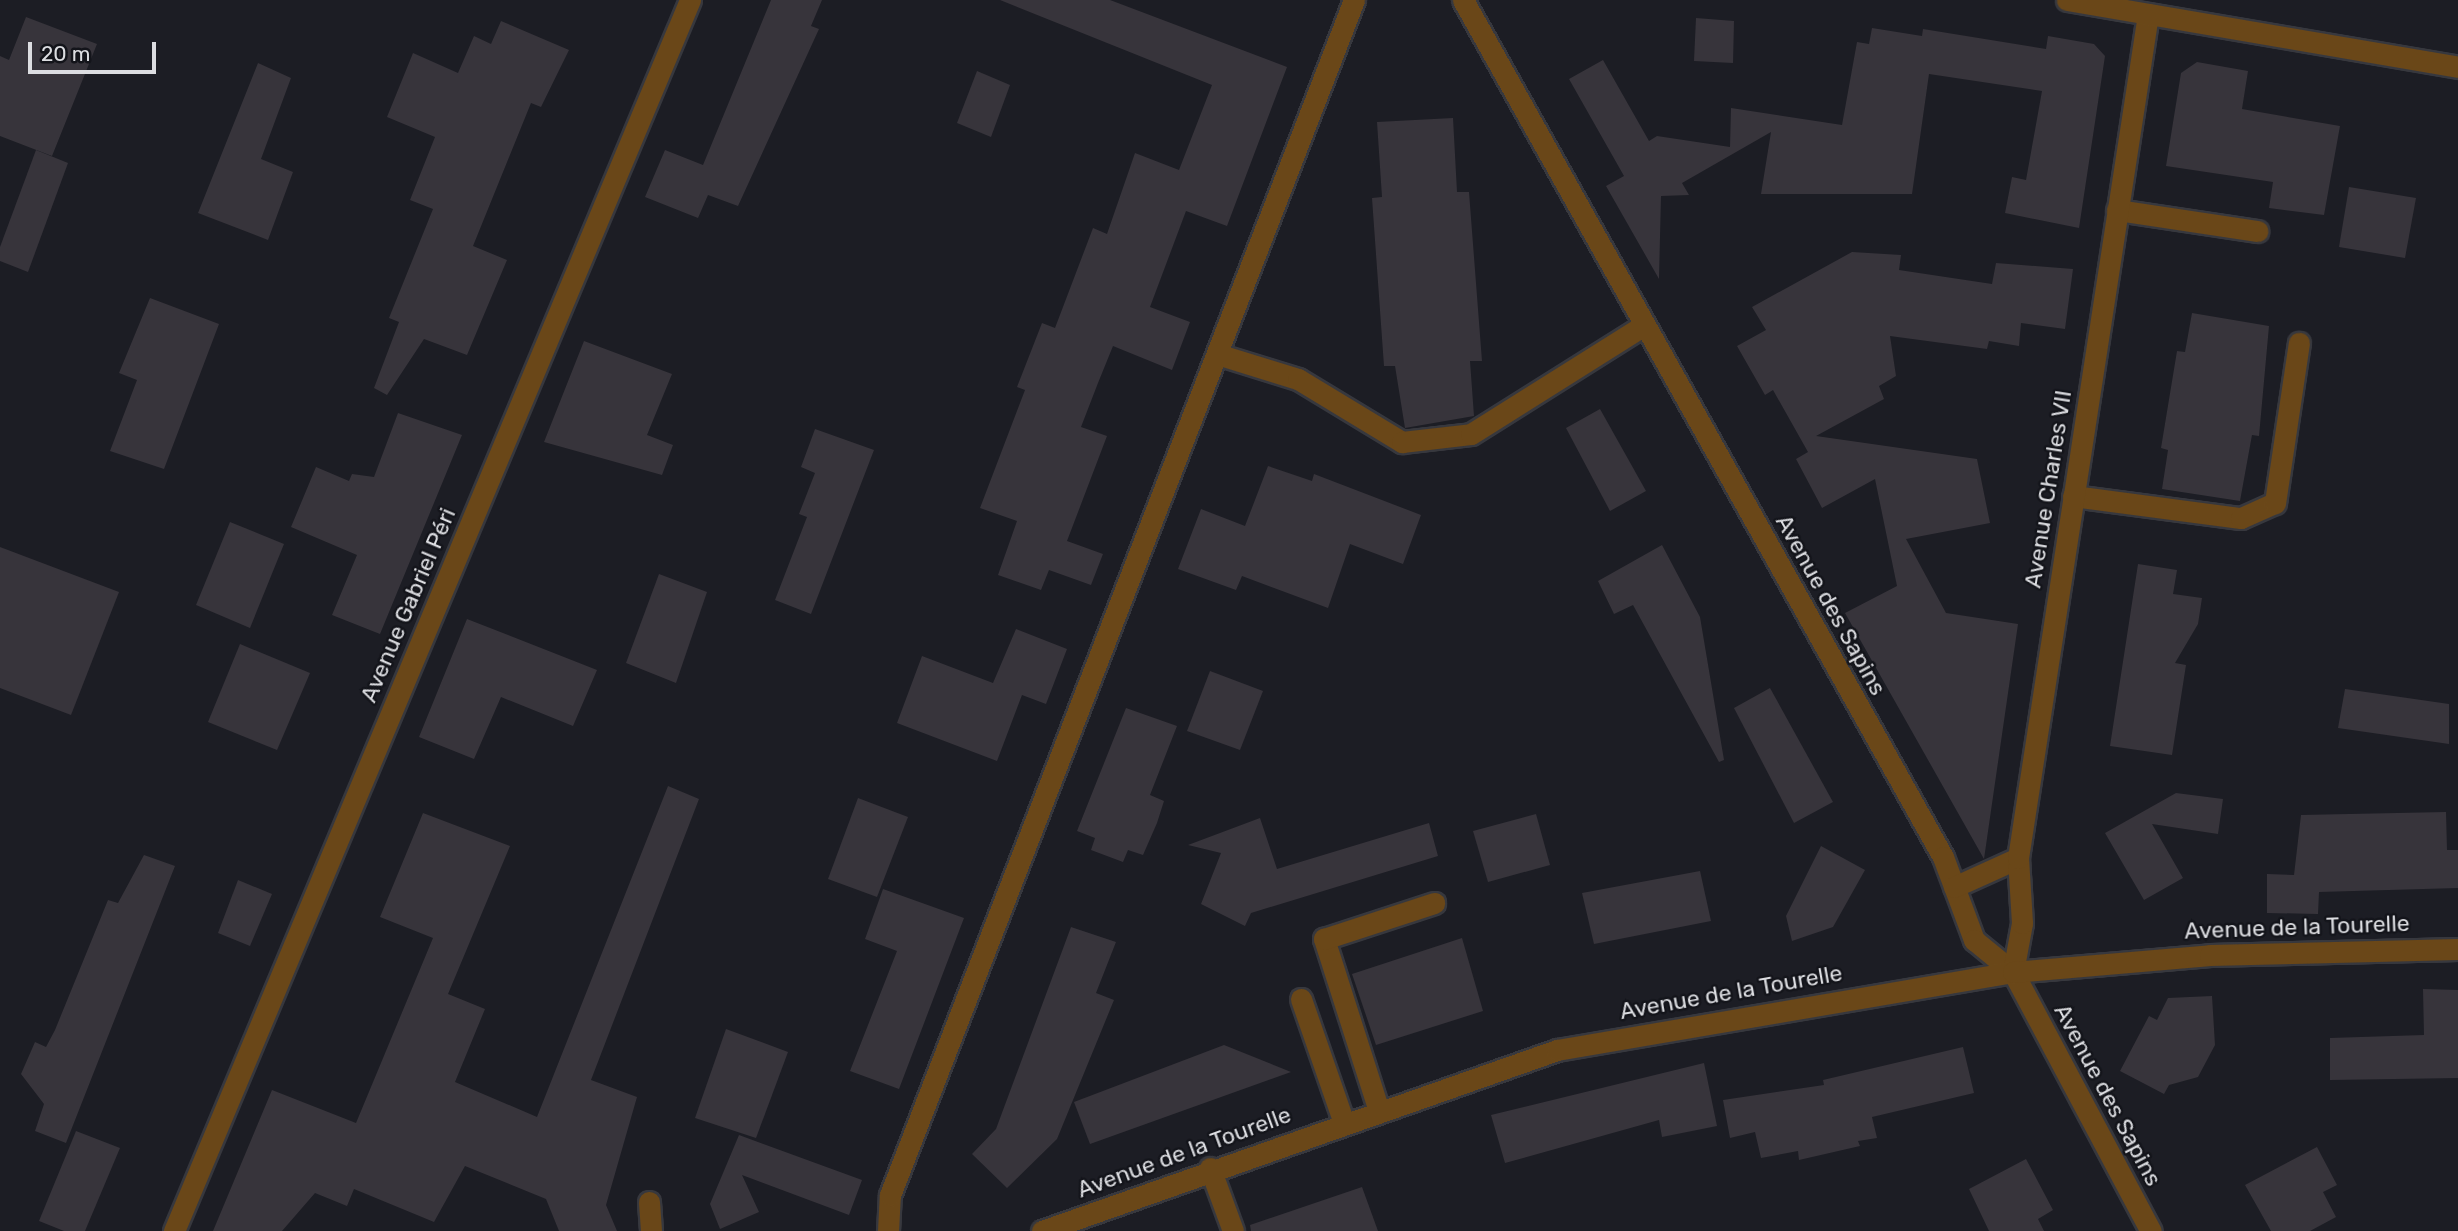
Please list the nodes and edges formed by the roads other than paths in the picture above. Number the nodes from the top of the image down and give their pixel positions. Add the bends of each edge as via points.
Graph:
1 (690, 0) edge
2 (1354, 0) edge
3 (1463, 0) edge
4 (2067, 0) edge
5 (2148, 14) junction
6 (2458, 67) edge
7 (2117, 210) junction
8 (2257, 230) dead end
9 (1644, 325) junction
10 (2299, 343) dead end
11 (1217, 354) junction
12 (2073, 496) junction
13 (2018, 858) junction
14 (1954, 887) junction
15 (1434, 903) dead end
16 (2458, 949) edge
17 (2013, 972) junction
18 (1301, 999) dead end
19 (1380, 1111) junction
20 (1344, 1123) junction
21 (1210, 1168) junction
22 (649, 1202) dead end
23 (174, 1231) edge
24 (651, 1231) edge
25 (888, 1231) edge
26 (1042, 1231) edge
27 (1233, 1231) edge
28 (2151, 1231) edge

1 - 23 street, Avenue Gabriel Péri
2 - 11 street
3 - 9 street, Avenue des Sapins
4 - 5 street
5 - 6 street
5 - 7 street, Avenue Charles VII
7 - 8 street
7 - 12 street, Avenue Charles VII
9 - 11 street via 1471,434 1402,442 1298,379
9 - 14 street, Avenue des Sapins
10 - 12 street via 2275,503 2241,519
11 - 25 street via 890,1195
12 - 13 street, Avenue Charles VII
13 - 14 street
13 - 17 street, Avenue Charles VII via 2022,923
14 - 17 street, Avenue des Sapins via 1974,940
15 - 19 street via 1324,939
16 - 17 street, Avenue de la Tourelle via 2210,955
17 - 19 street, Avenue de la Tourelle via 1557,1050
17 - 28 street, Avenue des Sapins
18 - 20 street
19 - 20 street, Avenue de la Tourelle
20 - 21 street, Avenue de la Tourelle
21 - 26 street, Avenue de la Tourelle
21 - 27 street
22 - 24 street

